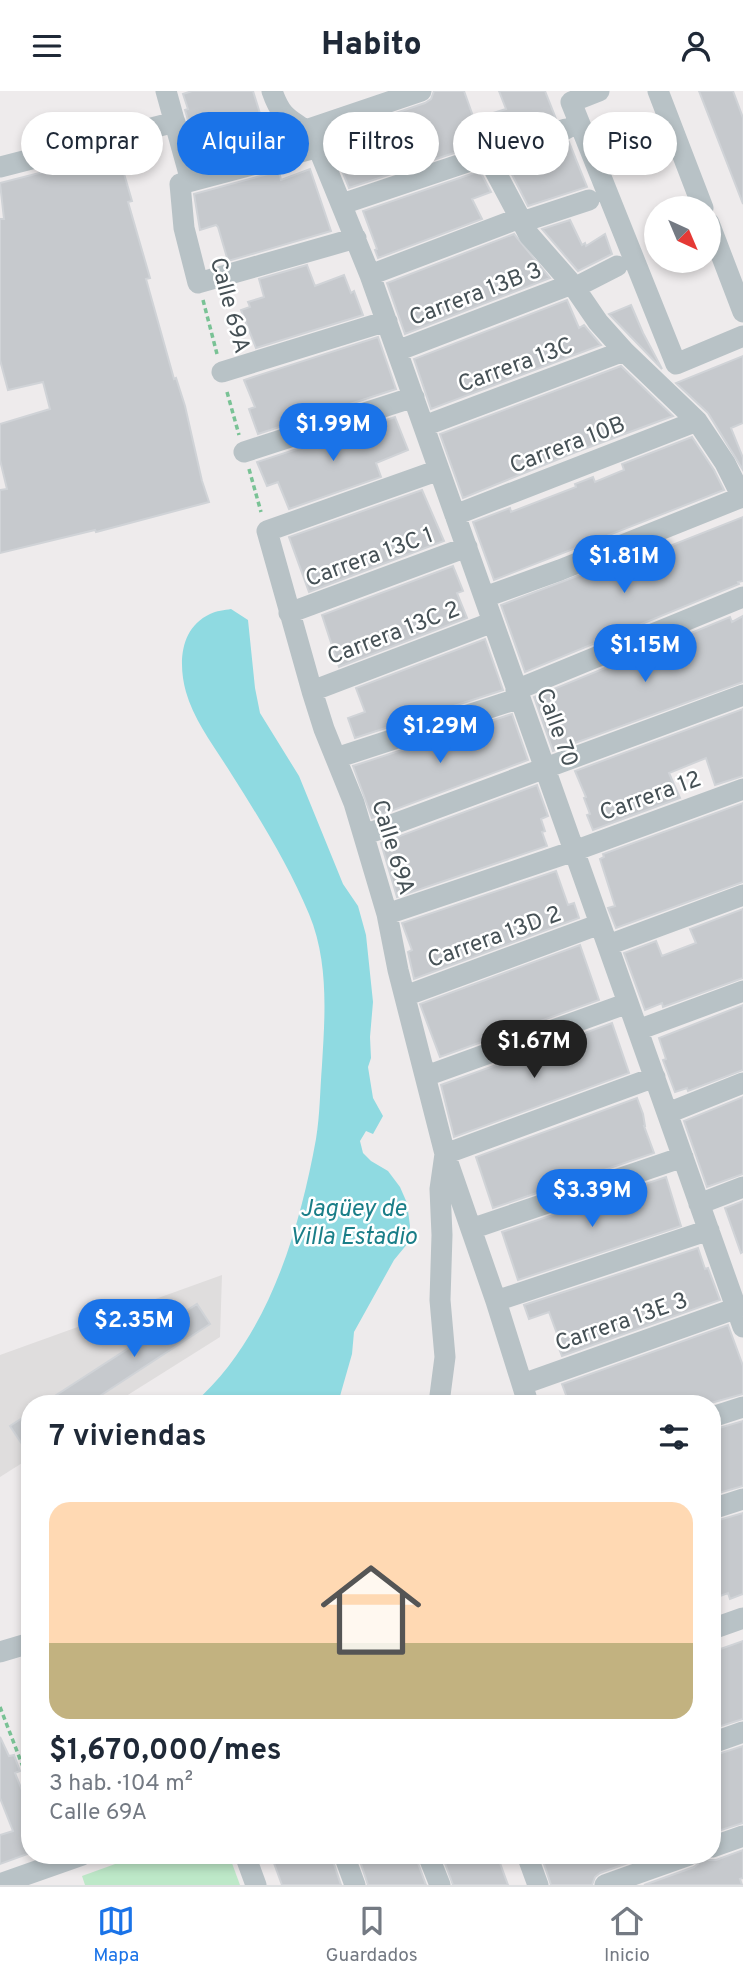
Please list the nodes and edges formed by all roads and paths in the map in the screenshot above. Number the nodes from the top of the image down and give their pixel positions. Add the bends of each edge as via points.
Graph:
1 (166, 91) edge
2 (272, 91) edge
3 (421, 91) edge
4 (599, 91) edge
5 (658, 91) edge
6 (175, 122) junction
7 (313, 138) junction
8 (453, 165) edge
9 (0, 167) edge
10 (497, 175) edge
11 (185, 183) junction
12 (698, 196) edge
13 (589, 201) dead end
14 (342, 204) junction
15 (521, 220) junction
16 (356, 238) junction
17 (721, 254) edge
18 (617, 266) dead end
19 (370, 275) junction
20 (198, 283) junction
21 (573, 286) junction
22 (743, 312) edge
23 (387, 321) junction
24 (743, 336) edge
25 (397, 351) junction
26 (624, 351) junction
27 (222, 372) junction
28 (414, 397) junction
29 (697, 421) junction
30 (424, 426) junction
31 (244, 452) junction
32 (734, 460) edge
33 (439, 470) junction
34 (742, 497) edge
35 (455, 515) junction
36 (267, 531) junction
37 (467, 547) junction
38 (485, 597) junction
39 (743, 597) edge
40 (289, 613) junction
41 (493, 622) junction
42 (312, 691) junction
43 (518, 694) junction
44 (743, 695) edge
45 (336, 758) junction
46 (546, 770) junction
47 (743, 789) edge
48 (364, 835) junction
49 (574, 851) junction
50 (743, 895) edge
51 (387, 914) junction
52 (600, 924) junction
53 (608, 945) junction
54 (743, 991) edge
55 (405, 996) junction
56 (628, 1003) junction
57 (638, 1030) junction
58 (426, 1076) junction
59 (655, 1077) junction
60 (743, 1083) edge
61 (668, 1113) junction
62 (445, 1154) junction
63 (683, 1157) junction
64 (743, 1187) edge
65 (699, 1204) junction
66 (471, 1229) junction
67 (709, 1230) junction
68 (735, 1280) edge
69 (496, 1301) junction
70 (740, 1317) edge
71 (526, 1394) edge
72 (440, 1395) edge
73 (743, 1407) edge
74 (721, 1414) edge
75 (743, 1499) edge
76 (721, 1506) edge
77 (743, 1618) edge
78 (721, 1626) edge
79 (21, 1646) edge
80 (0, 1652) edge
81 (0, 1707) edge
82 (743, 1731) edge
83 (721, 1740) edge
84 (21, 1762) edge
85 (743, 1836) edge
86 (721, 1844) edge
87 (57, 1864) edge
88 (248, 1864) edge
89 (347, 1864) edge
90 (432, 1864) edge
91 (530, 1864) edge
92 (664, 1864) edge
93 (0, 1884) edge
94 (256, 1885) edge
95 (355, 1885) edge
96 (440, 1885) edge
97 (537, 1885) edge
98 (605, 1885) edge

1 - 6 street, Calle 69A
2 - 7 street via 281,113
3 - 7 street
4 - 24 street via 571,102 676,365
5 - 12 street
6 - 9 street
6 - 11 street, Calle 69A
7 - 11 street
7 - 14 street, Calle 70
8 - 14 street
10 - 15 street
11 - 20 street, Calle 69A via 184,228
13 - 15 street
14 - 16 street, Calle 70
15 - 19 street
15 - 21 street
16 - 19 street, Calle 70
16 - 20 street
17 - 22 street
18 - 21 street, Carrera 13B 3
19 - 23 street, Calle 70
20 - 27 path, Calle 69A
21 - 25 street, Carrera 13B 3
21 - 26 street
23 - 25 street, Calle 70
23 - 27 street
25 - 28 street, Calle 70
26 - 29 street
26 - 30 street, Carrera 13C
27 - 31 path, Calle 69A
28 - 30 street, Calle 70
28 - 31 street
29 - 32 street
29 - 35 street, Carrera 10B
30 - 33 street, Calle 70
31 - 36 path, Calle 69A
32 - 34 street
33 - 35 street, Calle 70
33 - 36 street
34 - 38 street
35 - 37 street, Calle 70
36 - 40 street, Calle 69A
37 - 38 street, Calle 70
37 - 40 street, Carrera 13C 1
38 - 41 street, Calle 70
39 - 43 street
40 - 42 street, Calle 69A
41 - 42 street, Carrera 13C 2
41 - 43 street, Calle 70
42 - 45 street, Calle 69A
43 - 45 street
43 - 46 street, Calle 70
44 - 46 street
45 - 48 street, Calle 69A
46 - 48 street
46 - 49 street, Calle 70
47 - 49 street, Carrera 12
48 - 51 street, Calle 69A
49 - 51 street, Carrera 12
49 - 52 street, Calle 70
50 - 53 street
51 - 55 street, Calle 69A
52 - 53 street, Calle 70
52 - 55 street, Carrera 13D 2
53 - 56 street, Calle 70
54 - 57 street
55 - 58 street, Calle 69A
56 - 57 street, Calle 70
56 - 58 street
57 - 59 street, Calle 70
58 - 62 street, Calle 69A
59 - 61 street, Calle 70
59 - 62 street
60 - 61 street
61 - 63 street, Calle 70
62 - 66 street, Calle 69A
62 - 72 street via 440,1189 445,1357
63 - 65 street, Calle 70
63 - 66 street
64 - 65 street
65 - 67 street, Calle 70
66 - 69 street, Calle 69A
67 - 68 street, Calle 70
67 - 69 street
68 - 70 street, Calle 70
69 - 71 street, Calle 69A
70 - 71 street, Carrera 13E 3
73 - 74 street
75 - 76 street
77 - 78 street
79 - 80 street
81 - 84 path
82 - 83 street
85 - 86 street
87 - 93 street
88 - 94 street
89 - 95 street
90 - 96 street
91 - 97 street
92 - 98 street

